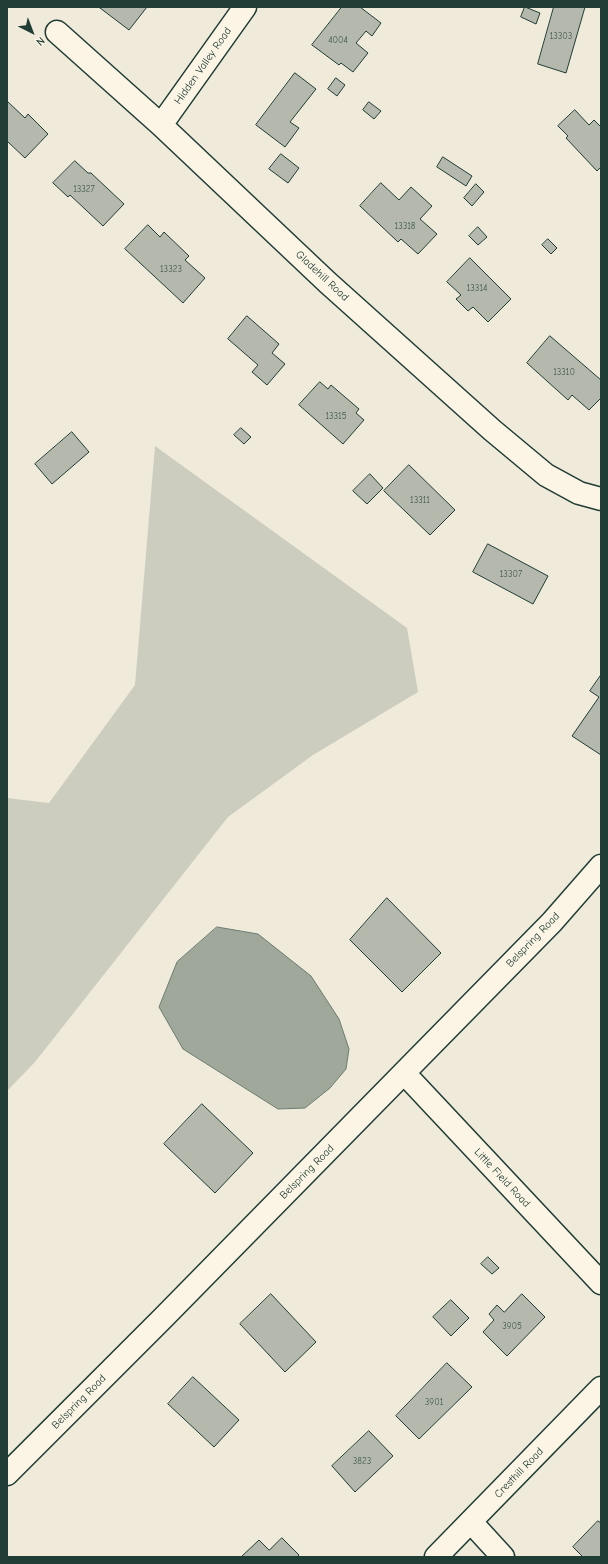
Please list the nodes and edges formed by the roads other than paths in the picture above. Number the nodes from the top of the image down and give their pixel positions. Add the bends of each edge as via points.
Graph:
1 (245, 7) edge
2 (57, 32) dead end
3 (161, 125) junction
4 (601, 499) edge
5 (601, 866) edge
6 (404, 1073) junction
7 (601, 1283) edge
8 (601, 1388) edge
9 (7, 1474) edge
10 (471, 1522) junction
11 (436, 1557) edge
12 (503, 1557) edge

1 - 3 street, Hidden Valley Road
2 - 3 street, Gladehill Road
3 - 4 street, Gladehill Road via 327,282 492,430 546,475 579,493
5 - 6 street, Belspring Road via 552,922
6 - 7 street, Little Field Road
6 - 9 street, Belspring Road
8 - 10 street, Cresthill Road
10 - 11 street, Cresthill Road
10 - 12 street

